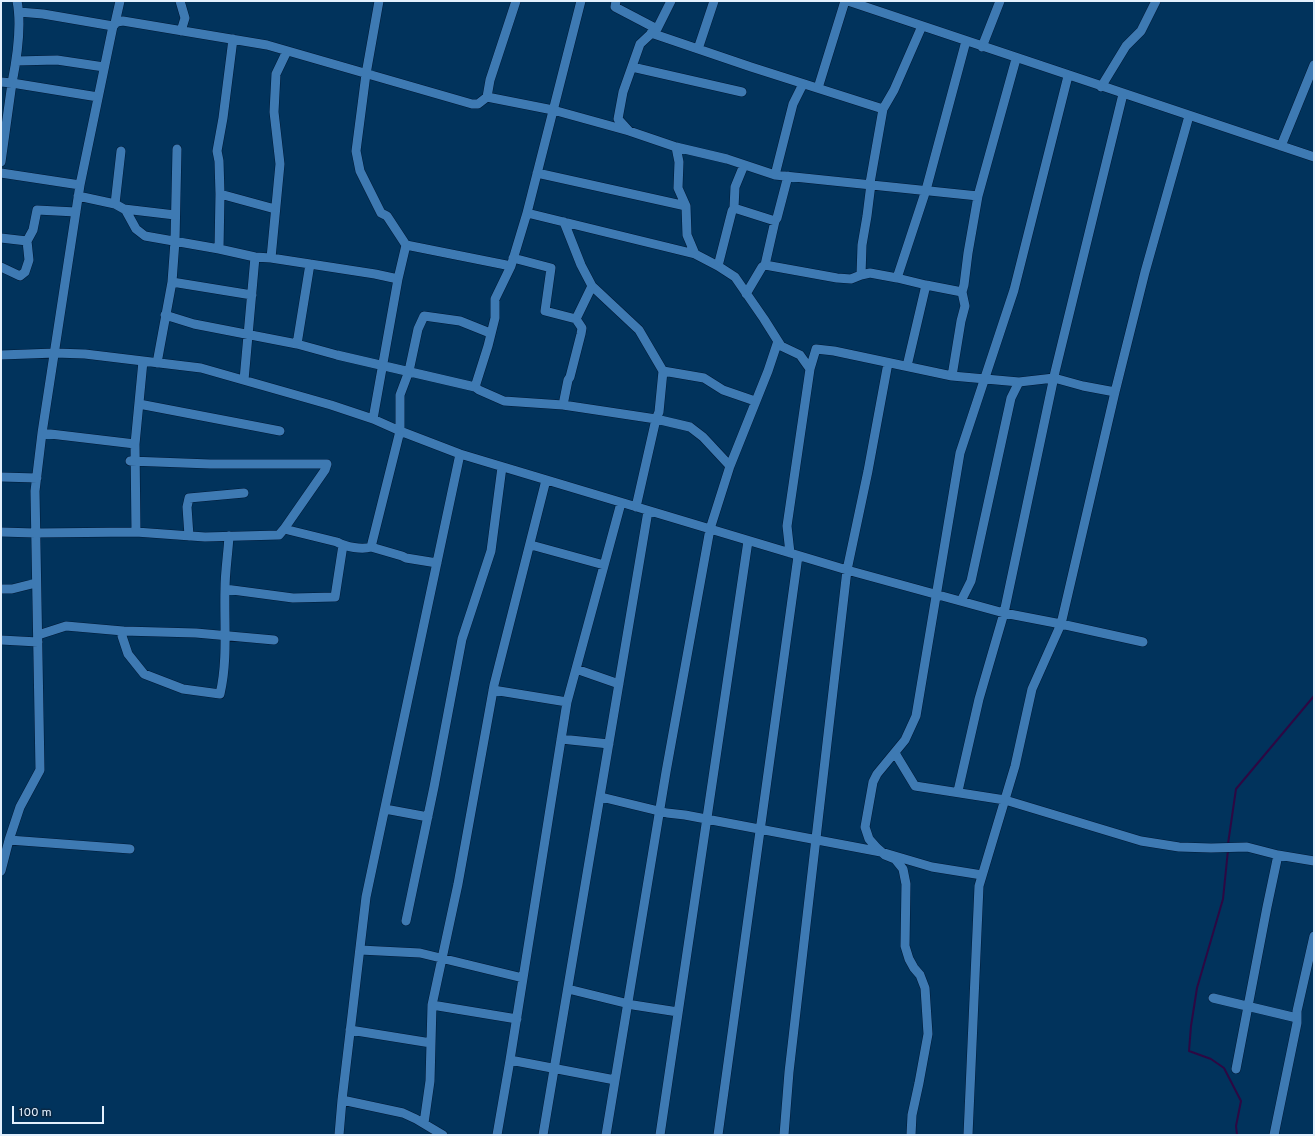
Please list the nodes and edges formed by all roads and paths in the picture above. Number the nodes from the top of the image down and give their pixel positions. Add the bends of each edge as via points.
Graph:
1 (17, 1) edge
2 (120, 1) edge
3 (180, 1) edge
4 (379, 1) edge
5 (516, 1) edge
6 (581, 1) edge
7 (616, 1) edge
8 (671, 1) edge
9 (714, 1) edge
10 (846, 1) edge
11 (1000, 1) edge
12 (1156, 1) edge
13 (19, 12) junction
14 (114, 25) junction
15 (922, 26) junction
16 (181, 31) junction
17 (654, 31) junction
18 (234, 40) junction
19 (966, 41) junction
20 (982, 47) junction
21 (698, 49) junction
22 (287, 51) junction
23 (1016, 58) junction
24 (16, 61) junction
25 (1314, 65) edge
26 (104, 67) junction
27 (632, 68) junction
28 (366, 74) junction
29 (1068, 76) junction
30 (1, 82) edge
31 (12, 83) junction
32 (803, 84) junction
33 (1101, 87) junction
34 (818, 88) junction
35 (742, 92) dead end
36 (1123, 94) junction
37 (98, 97) junction
38 (487, 97) junction
39 (884, 109) junction
40 (553, 110) junction
41 (1189, 116) junction
42 (629, 131) junction
43 (1281, 146) junction
44 (676, 147) junction
45 (177, 149) dead end
46 (121, 151) dead end
47 (1314, 157) edge
48 (1, 162) edge
49 (744, 165) junction
50 (1, 173) edge
51 (537, 173) junction
52 (775, 175) junction
53 (788, 176) junction
54 (871, 184) junction
55 (80, 185) junction
56 (926, 190) junction
57 (220, 194) junction
58 (78, 196) junction
59 (978, 196) junction
60 (115, 204) junction
61 (686, 206) junction
62 (734, 208) junction
63 (125, 209) junction
64 (275, 209) junction
65 (76, 212) junction
66 (527, 212) junction
67 (175, 215) junction
68 (774, 221) junction
69 (564, 222) junction
70 (1, 238) edge
71 (28, 241) junction
72 (175, 241) junction
73 (406, 245) junction
74 (219, 249) junction
75 (695, 254) junction
76 (255, 257) junction
77 (271, 258) junction
78 (512, 262) junction
79 (310, 264) junction
80 (765, 265) junction
81 (718, 266) junction
82 (1, 267) edge
83 (860, 275) junction
84 (897, 278) junction
85 (398, 279) junction
86 (172, 282) junction
87 (592, 286) junction
88 (926, 286) junction
89 (962, 292) junction
90 (746, 294) junction
91 (252, 295) junction
92 (165, 315) junction
93 (576, 319) junction
94 (490, 333) junction
95 (248, 335) junction
96 (778, 341) junction
97 (297, 344) junction
98 (55, 353) junction
99 (1, 355) edge
100 (143, 361) junction
101 (157, 363) junction
102 (888, 363) junction
103 (383, 365) junction
104 (907, 366) junction
105 (810, 369) junction
106 (409, 371) junction
107 (663, 371) junction
108 (952, 376) junction
109 (1054, 378) junction
110 (985, 379) junction
111 (244, 380) junction
112 (1019, 382) junction
113 (474, 387) junction
114 (1115, 392) junction
115 (756, 401) junction
116 (139, 404) junction
117 (563, 405) junction
118 (656, 419) junction
119 (374, 420) junction
120 (280, 431) dead end
121 (400, 432) junction
122 (42, 433) junction
123 (135, 444) junction
124 (460, 454) junction
125 (133, 461) junction
126 (730, 466) junction
127 (502, 467) junction
128 (1, 477) edge
129 (37, 478) junction
130 (546, 480) junction
131 (244, 493) dead end
132 (621, 502) junction
133 (636, 507) junction
134 (648, 511) junction
135 (284, 529) junction
136 (710, 529) junction
137 (1, 532) edge
138 (136, 532) junction
139 (35, 533) junction
140 (190, 536) junction
141 (230, 536) junction
142 (748, 541) junction
143 (343, 545) junction
144 (530, 545) junction
145 (372, 546) junction
146 (794, 555) junction
147 (437, 563) junction
148 (604, 565) junction
149 (847, 570) junction
150 (36, 583) junction
151 (1, 589) edge
152 (225, 589) junction
153 (937, 595) junction
154 (961, 601) junction
155 (1004, 613) junction
156 (1061, 624) junction
157 (123, 631) junction
158 (226, 636) junction
159 (38, 639) junction
160 (1, 640) edge
161 (274, 640) dead end
162 (1143, 642) dead end
163 (576, 669) junction
164 (619, 684) junction
165 (493, 690) junction
166 (567, 702) junction
167 (561, 739) junction
168 (609, 744) junction
169 (895, 753) junction
170 (958, 791) junction
171 (600, 797) junction
172 (1006, 800) junction
173 (385, 809) junction
174 (659, 811) junction
175 (428, 817) junction
176 (707, 819) junction
177 (760, 830) junction
178 (9, 840) junction
179 (816, 840) junction
180 (130, 849) dead end
181 (881, 852) junction
182 (1278, 855) junction
183 (1314, 861) edge
184 (1, 871) edge
185 (982, 875) junction
186 (406, 921) dead end
187 (1314, 936) edge
188 (360, 950) junction
189 (441, 958) junction
190 (523, 978) junction
191 (568, 989) junction
192 (1212, 998) dead end
193 (628, 1004) junction
194 (432, 1005) junction
195 (1248, 1006) junction
196 (678, 1012) junction
197 (1297, 1018) junction
198 (517, 1020) junction
199 (350, 1030) junction
200 (431, 1043) junction
201 (510, 1060) junction
202 (554, 1068) junction
203 (1236, 1069) dead end
204 (615, 1080) junction
205 (342, 1100) junction
206 (424, 1123) junction
207 (340, 1135) edge
208 (443, 1135) edge
209 (497, 1135) edge
210 (543, 1135) edge
211 (606, 1135) edge
212 (660, 1135) edge
213 (718, 1135) edge
214 (784, 1135) edge
215 (911, 1135) edge
216 (968, 1135) edge
217 (1274, 1135) edge

1 - 13 street
2 - 14 street
3 - 16 street via 185,18
4 - 28 street
5 - 38 street via 490,80
6 - 40 street
7 - 17 street via 615,7
8 - 17 street
9 - 21 street
10 - 15 street
10 - 34 street
11 - 20 street
12 - 33 street via 1141,31 1126,46
13 - 14 street
13 - 24 street
14 - 16 street via 123,21
14 - 26 street
15 - 19 street
15 - 39 street
16 - 18 street
17 - 21 street
17 - 27 street via 640,44
18 - 22 street
18 - 57 street via 217,151
19 - 20 street
19 - 56 street
20 - 23 street
21 - 32 street
22 - 28 street
22 - 64 street via 276,74 274,112 280,164
23 - 29 street
23 - 59 street
24 - 26 street via 57,60
24 - 31 street
25 - 43 street
26 - 37 street
27 - 35 street
27 - 42 street via 623,92 618,119
28 - 38 street via 472,104 478,104
28 - 73 street via 356,151 360,171 381,214 386,216
29 - 33 street
29 - 110 street via 1014,290
30 - 31 street
31 - 37 street
31 - 48 street
32 - 34 street
32 - 52 street via 793,104
33 - 36 street
34 - 39 street
36 - 41 street
36 - 109 street
37 - 55 street
38 - 40 street
39 - 54 street
40 - 42 street
40 - 51 street
41 - 43 street
41 - 114 street via 1145,272
42 - 44 street
43 - 47 street
44 - 49 street
44 - 61 street via 679,162 678,188
45 - 67 street
46 - 60 street
49 - 52 street
49 - 62 street via 736,187
50 - 55 street
51 - 61 street
51 - 66 street
52 - 53 street
53 - 54 street
53 - 68 street
54 - 56 street
54 - 83 street
55 - 58 street
56 - 59 street
56 - 84 street
57 - 64 street
57 - 74 street
58 - 60 street
58 - 65 street
59 - 89 street
60 - 63 street
61 - 75 street via 686,235
62 - 68 street
62 - 81 street
63 - 67 street
63 - 72 street via 136,229 145,236
64 - 77 street
65 - 71 street via 38,210
65 - 98 street
66 - 69 street
66 - 78 street
67 - 72 street
68 - 80 street
69 - 75 street
69 - 87 street
70 - 71 street
71 - 82 street via 29,260 23,275
72 - 74 street
72 - 86 street
73 - 78 street
73 - 85 street
74 - 76 street
75 - 81 street
76 - 77 street
76 - 91 street
77 - 79 street
78 - 93 street via 551,268 545,311
78 - 94 street via 495,299 495,318
79 - 85 street
79 - 97 street
80 - 83 street via 837,278 851,279
80 - 90 street
81 - 90 street via 735,278
83 - 84 street via 870,273
84 - 88 street
85 - 103 street
86 - 91 street
86 - 92 street
87 - 93 street
87 - 107 street via 639,330
88 - 89 street
88 - 104 street
89 - 108 street via 965,306
90 - 96 street
91 - 95 street
92 - 95 street
92 - 101 street
93 - 117 street via 582,328
94 - 106 street via 460,321 424,316 418,329
94 - 113 street
95 - 97 street
95 - 111 street
96 - 105 street via 781,346 800,356
96 - 115 street
97 - 103 street
98 - 99 street
98 - 100 street
98 - 122 street
100 - 101 street
100 - 116 street
101 - 111 street via 201,368
102 - 104 street
102 - 105 street via 816,349
102 - 149 street
103 - 106 street
103 - 119 street
104 - 108 street
105 - 146 street via 787,526
106 - 113 street
106 - 121 street via 400,396
107 - 115 street via 704,378 723,390
107 - 118 street
108 - 110 street
109 - 112 street
109 - 114 street
109 - 155 street
110 - 112 street
110 - 153 street via 960,453
111 - 119 street
112 - 154 street via 1011,398 971,581
113 - 117 street via 504,401
114 - 156 street
115 - 126 street
116 - 120 street
116 - 123 street
117 - 118 street
118 - 126 street via 690,427
118 - 133 street
119 - 121 street
121 - 124 street
121 - 145 street
122 - 123 street
122 - 129 street
123 - 125 street
124 - 127 street
124 - 147 street
125 - 135 street via 327,464
125 - 138 street
126 - 136 street
127 - 130 street
127 - 175 street via 492,551 462,639
128 - 129 street
129 - 139 street
130 - 132 street
130 - 144 street
131 - 140 street via 189,498 187,507
132 - 133 street
132 - 148 street
133 - 134 street
134 - 136 street
134 - 164 street
135 - 141 street via 279,536
135 - 143 street
136 - 142 street
136 - 174 street
137 - 139 street
138 - 139 street
138 - 140 street
139 - 150 street
140 - 141 street
141 - 152 street
142 - 146 street
142 - 176 street
143 - 145 street via 367,548
143 - 152 street via 335,597 293,598
144 - 148 street
144 - 165 street
145 - 147 street via 406,558
146 - 149 street
146 - 177 street
147 - 173 street
148 - 163 street
149 - 153 street
149 - 179 street
150 - 151 street
150 - 159 street
152 - 158 street
153 - 154 street
153 - 169 street via 919,708 909,733
154 - 155 street
155 - 156 street
155 - 170 street via 979,699
156 - 162 street
156 - 172 street via 1032,689
157 - 158 street
157 - 158 street via 122,636 128,654 144,674 183,689 220,694
157 - 159 street via 66,626
158 - 161 street
159 - 160 street
159 - 178 street via 40,770 20,807
163 - 164 street
163 - 166 street
164 - 168 street
165 - 166 street
165 - 189 street via 458,884
166 - 167 street
167 - 168 street
167 - 190 street
168 - 171 street
169 - 170 street via 915,786
169 - 181 street via 873,782 865,827 869,839
170 - 172 street
171 - 174 street
171 - 191 street
172 - 182 street via 1141,841 1187,847 1247,847
172 - 185 street
173 - 175 street
173 - 188 street via 366,897
174 - 176 street
174 - 193 street
175 - 186 street
176 - 177 street
176 - 196 street
177 - 179 street
177 - 213 street
178 - 180 street
178 - 184 street
179 - 181 street
179 - 214 street
181 - 185 street via 932,867
181 - 215 street via 895,859 905,874 905,946 909,959 926,988 928,1034 912,1114
182 - 183 street
182 - 195 street
185 - 216 street via 979,886
187 - 197 street
188 - 189 street via 420,953
188 - 199 street
189 - 190 street
189 - 194 street
190 - 198 street
191 - 193 street
191 - 202 street
192 - 195 street
193 - 196 street
193 - 204 street
194 - 198 street
194 - 200 street
195 - 197 street
195 - 203 street
196 - 212 street
197 - 217 street
198 - 201 street
199 - 200 street
199 - 205 street
200 - 206 street via 430,1081
201 - 202 street
201 - 209 street
202 - 204 street
202 - 210 street
204 - 211 street
205 - 206 street via 403,1113
205 - 207 street
206 - 208 street

